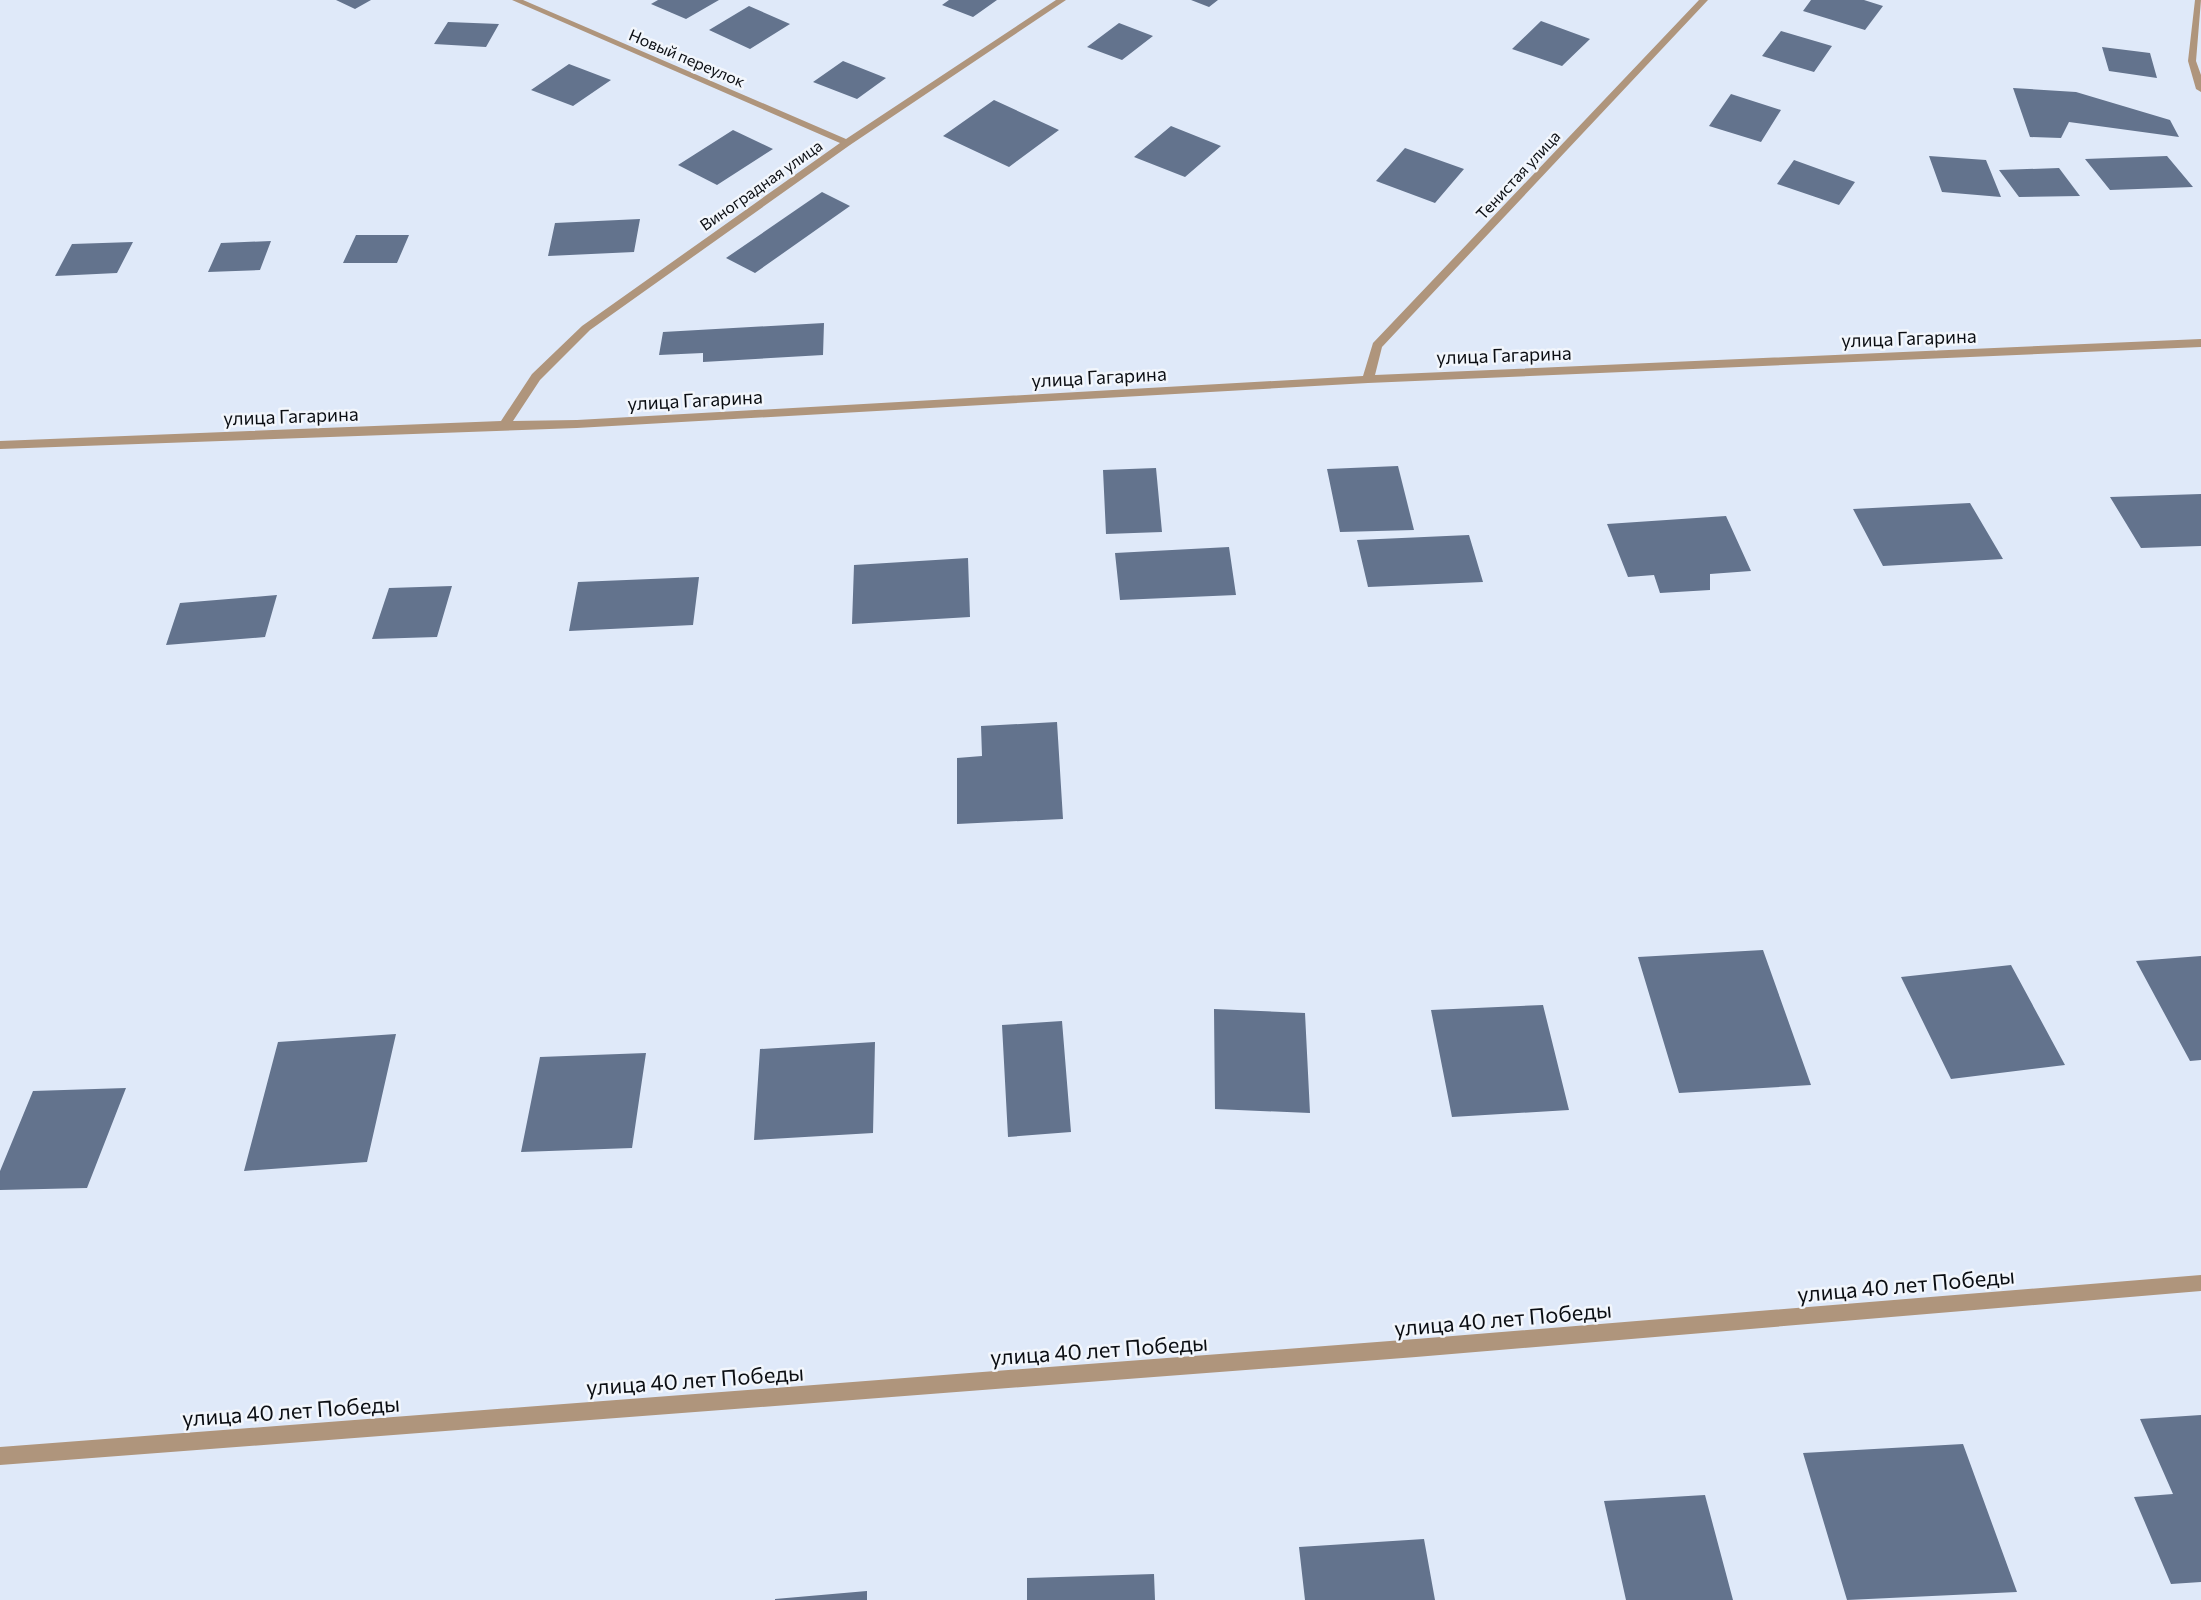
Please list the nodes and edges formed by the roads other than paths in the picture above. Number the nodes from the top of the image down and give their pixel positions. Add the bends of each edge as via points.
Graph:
1 (516, 0) edge
2 (1062, 0) edge
3 (1704, 0) edge
4 (2199, 0) edge
5 (2201, 89) edge
6 (847, 143) junction
7 (2201, 343) edge
8 (1368, 379) junction
9 (504, 425) junction
10 (0, 445) edge
11 (2201, 1283) edge
12 (0, 1456) edge

1 - 6 street, Новый переулок
2 - 6 street, Виноградная улица
3 - 8 street, Тенистая улица via 1377,346
4 - 5 street via 2192,61
6 - 9 street, Виноградная улица via 586,328 536,376
7 - 8 street, улица Гагарина
8 - 9 street, улица Гагарина via 587,424
9 - 10 street, улица Гагарина
11 - 12 street, улица 40 лет Победы via 1416,1348

